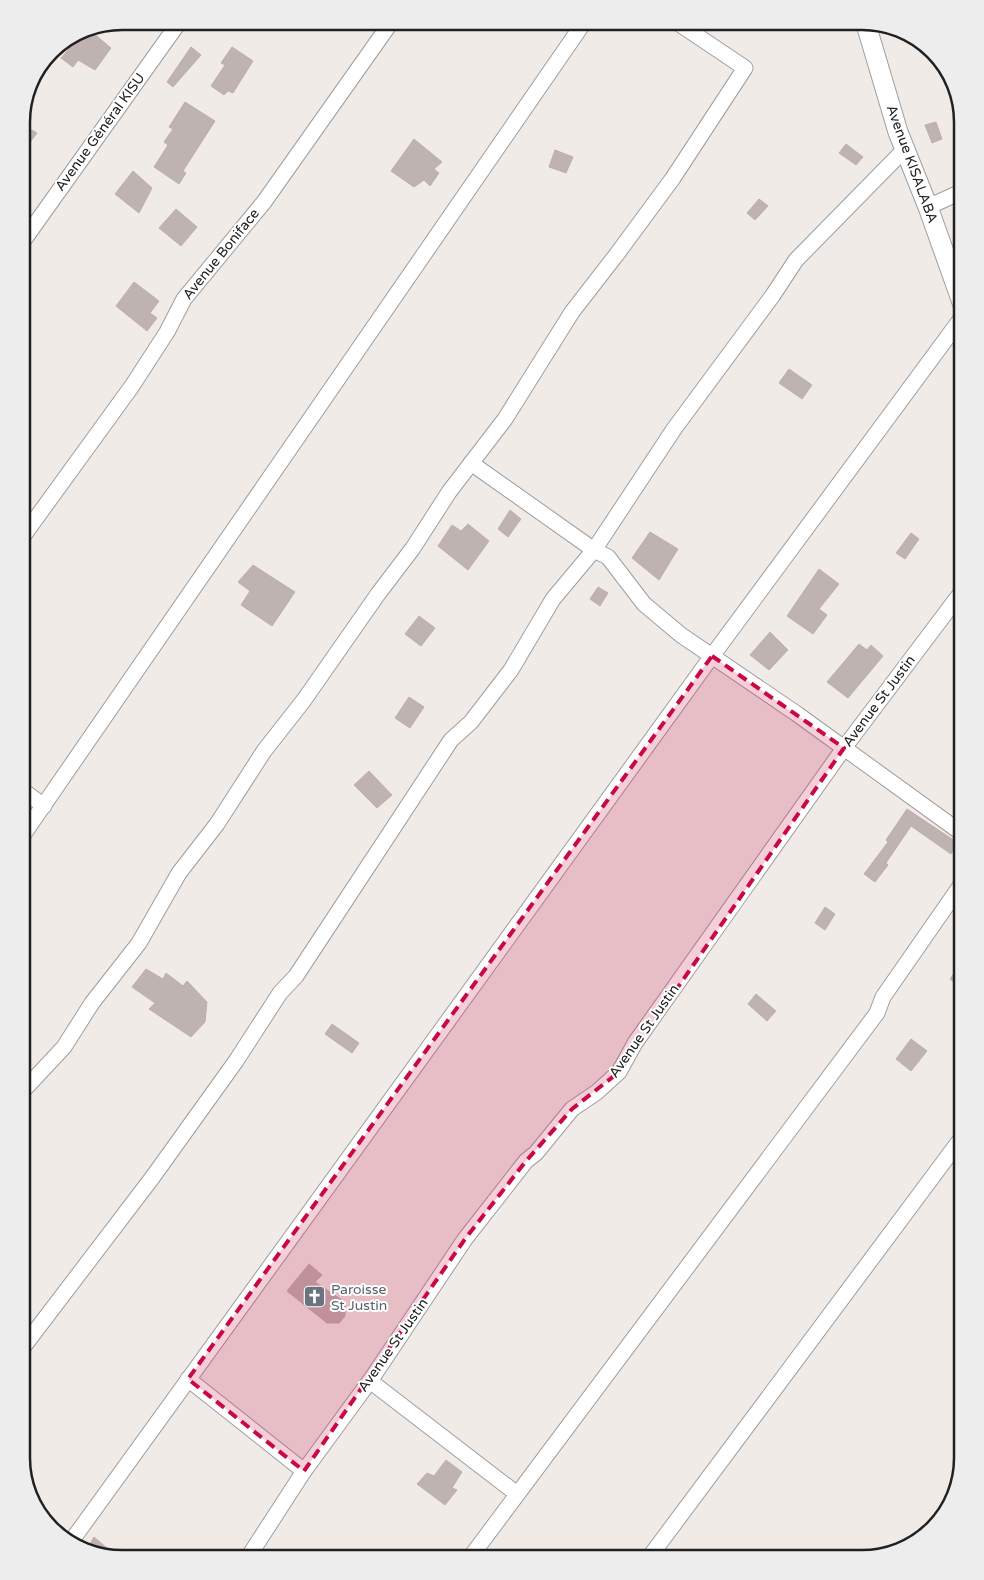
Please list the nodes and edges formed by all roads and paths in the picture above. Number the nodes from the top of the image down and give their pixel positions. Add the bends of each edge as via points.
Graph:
1 (174, 30) edge
2 (386, 30) edge
3 (579, 30) edge
4 (689, 30) edge
5 (867, 30) edge
6 (904, 149) junction
7 (954, 195) edge
8 (928, 207) junction
9 (30, 231) edge
10 (954, 280) edge
11 (954, 328) edge
12 (472, 463) junction
13 (30, 527) edge
14 (594, 550) junction
15 (954, 602) edge
16 (712, 656) junction
17 (844, 748) junction
18 (30, 795) edge
19 (44, 806) junction
20 (30, 825) edge
21 (954, 827) edge
22 (954, 895) edge
23 (30, 1083) edge
24 (954, 1148) edge
25 (30, 1338) edge
26 (188, 1379) junction
27 (370, 1381) junction
28 (304, 1471) junction
29 (517, 1494) junction
30 (75, 1536) edge
31 (253, 1550) edge
32 (476, 1550) edge
33 (655, 1550) edge

1 - 9 street, Avenue Général KISU
2 - 13 street, Avenue Boniface via 264,202 184,299 132,386
3 - 19 street
4 - 12 street via 745,68 673,178 572,312 505,419
5 - 6 street, Avenue KISALABA
6 - 8 street, Avenue KISALABA
6 - 14 street via 796,260 674,429
7 - 8 street
8 - 10 street, Avenue KISALABA
11 - 16 street
12 - 14 street
12 - 23 street via 179,873 139,943 92,1003 75,1033
14 - 16 street via 608,557 644,604
14 - 25 street via 553,599 511,670 471,722 450,740 296,976 280,993 236,1061 152,1178
15 - 17 street, Avenue St Justin
16 - 17 street
16 - 26 street
17 - 21 street
17 - 27 street, Avenue St Justin via 635,1044 619,1072 572,1108 526,1161 465,1240
18 - 19 street
19 - 20 street
22 - 29 street via 883,997 877,1013
24 - 33 street
26 - 28 street
26 - 30 street
27 - 28 street, Avenue St Justin
27 - 29 street
28 - 31 street, Avenue St Justin
29 - 32 street

